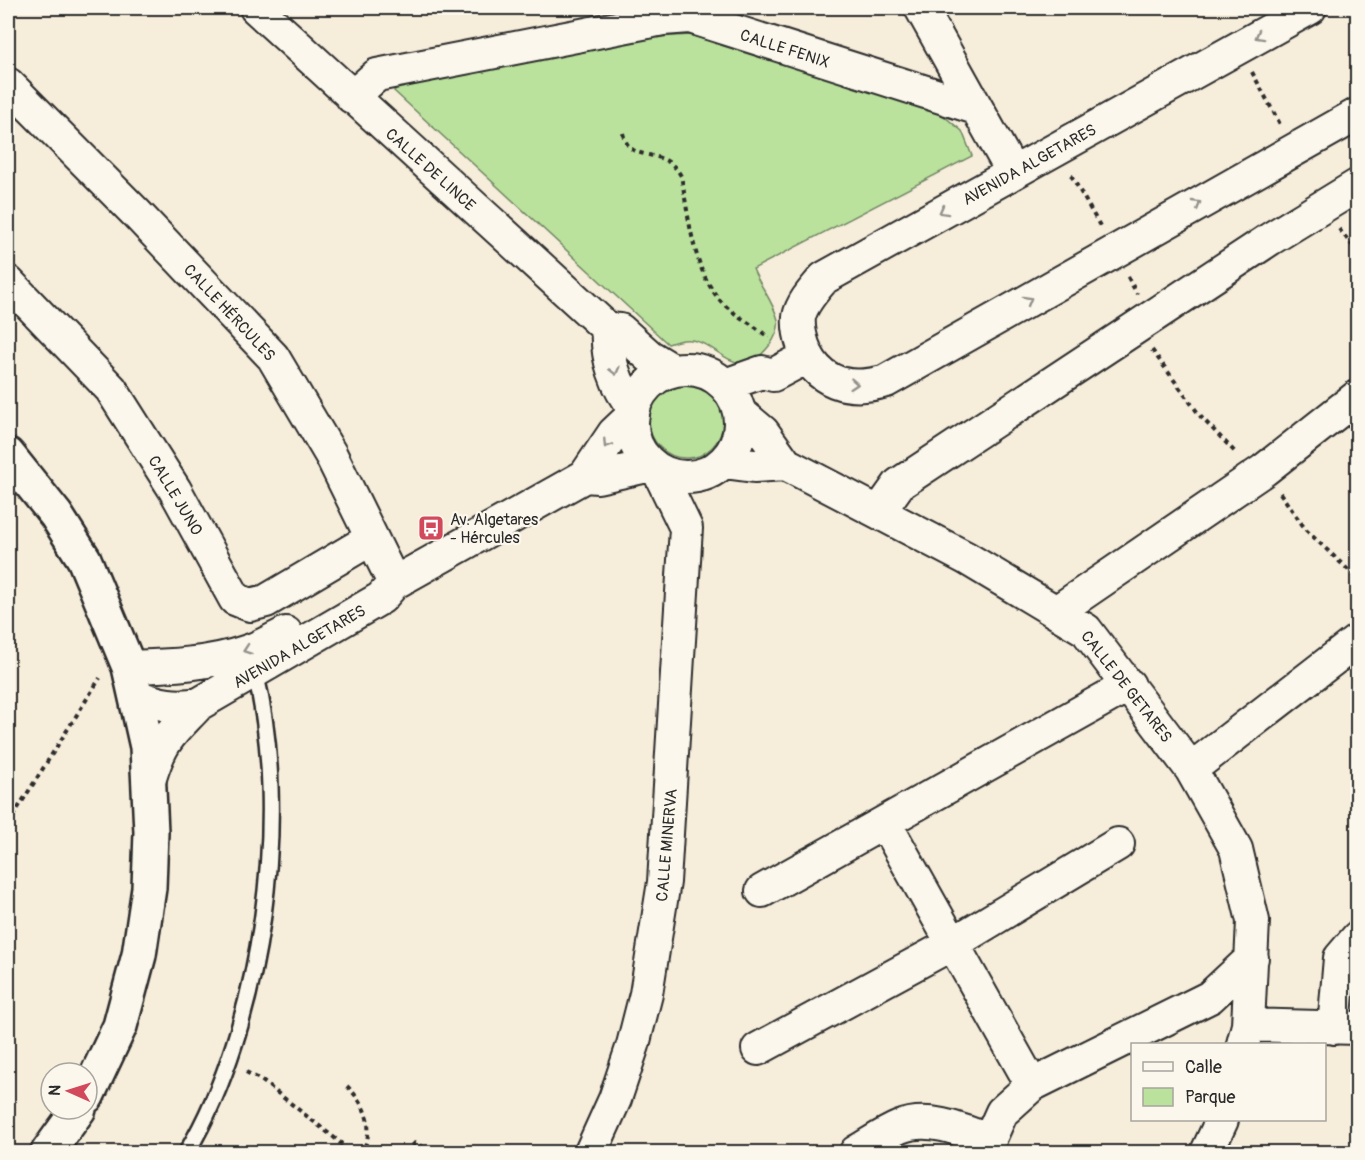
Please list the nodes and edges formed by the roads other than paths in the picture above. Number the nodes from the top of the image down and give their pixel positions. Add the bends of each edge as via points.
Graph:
1 (256, 8) edge
2 (921, 8) edge
3 (1310, 8) edge
4 (8, 84) edge
5 (352, 97) junction
6 (976, 108) junction
7 (1358, 114) edge
8 (1012, 173) junction
9 (1358, 185) edge
10 (8, 282) edge
11 (608, 329) junction
12 (807, 357) junction
13 (672, 370) junction
14 (1358, 396) edge
15 (734, 402) junction
16 (633, 412) junction
17 (8, 455) edge
18 (786, 464) junction
19 (655, 468) junction
20 (711, 469) junction
21 (585, 476) junction
22 (879, 512) junction
23 (686, 528) junction
24 (371, 539) junction
25 (394, 583) junction
26 (1056, 612) junction
27 (1358, 640) edge
28 (255, 672) junction
29 (123, 680) junction
30 (1128, 685) junction
31 (199, 704) junction
32 (1191, 769) junction
33 (150, 778) junction
34 (885, 824) junction
35 (1118, 844) dead end
36 (762, 891) dead end
37 (1358, 937) edge
38 (952, 944) junction
39 (1252, 958) junction
40 (1346, 1028) edge
41 (1246, 1035) edge
42 (758, 1049) dead end
43 (99, 1071) edge
44 (1032, 1085) junction
45 (70, 1121) edge
46 (1220, 1121) edge
47 (987, 1147) edge
48 (48, 1152) edge
49 (187, 1152) edge
50 (591, 1152) edge
51 (856, 1152) edge
52 (1207, 1152) edge

1 - 5 street, CALLE DE LINCE
2 - 6 street
3 -> 8 street, AVENIDA ALGETARES
4 - 24 street, CALLE HÉRCULES via 273,357 331,455
5 - 6 street, CALLE FENIX via 377,75 663,19 690,18
5 - 11 street, CALLE DE LINCE
6 - 8 street
12 -> 7 street, AVENIDA ALGETARES via 828,379 863,385 886,381
8 -> 12 street, AVENIDA ALGETARES via 824,278 800,316 799,332
9 - 22 street via 899,483
10 - 24 street, CALLE JUNO via 111,389 175,490 235,599 250,605 266,601
11 - 13 street, CALLE DE LINCE via 620,330
11 -> 16 street via 607,344 619,390
12 - 15 street via 773,375 771,387 762,396
13 - 15 street via 701,370
13 - 16 street via 648,384
14 - 26 street via 1263,470
15 - 18 street, CALLE DE GETARES
15 - 20 street via 738,438
16 - 19 street via 639,450
16 -> 21 street, AVENIDA ALGETARES
17 - 29 street via 56,515 84,559
18 - 20 street
18 - 22 street, CALLE DE GETARES
19 - 20 street via 671,476
19 - 21 street, AVENIDA ALGETARES
19 - 23 street, CALLE MINERVA
20 - 23 street, CALLE MINERVA via 693,522
21 - 25 street, AVENIDA ALGETARES
22 - 26 street, CALLE DE GETARES
23 - 50 street, CALLE MINERVA via 664,882 646,994 633,1045
24 - 25 street, CALLE HÉRCULES
25 - 28 street, AVENIDA ALGETARES via 381,598
25 -> 29 street, AVENIDA ALGETARES via 370,586 249,651 170,666
26 - 30 street, CALLE DE GETARES via 1086,630
27 - 32 street
28 - 31 street, AVENIDA ALGETARES
28 - 49 lane via 265,712 271,795 265,895 252,979 229,1063
29 - 31 street, AVENIDA ALGETARES via 158,705
29 - 33 street
30 - 32 street, CALLE DE GETARES
30 - 34 street
31 - 33 street, AVENIDA ALGETARES via 159,751
32 - 39 street, CALLE DE GETARES via 1236,849 1253,921
33 - 43 street via 149,888 139,955 120,1026
34 - 36 street
34 - 38 street
35 - 38 street
37 - 40 street via 1340,958
38 - 42 street
38 - 44 street
39 - 41 street, CALLE DE GETARES
39 - 44 street via 1209,997
40 - 41 street
44 - 47 street via 1002,1112
45 - 48 street
46 - 52 street
47 - 51 street via 956,1128 922,1123 901,1126

